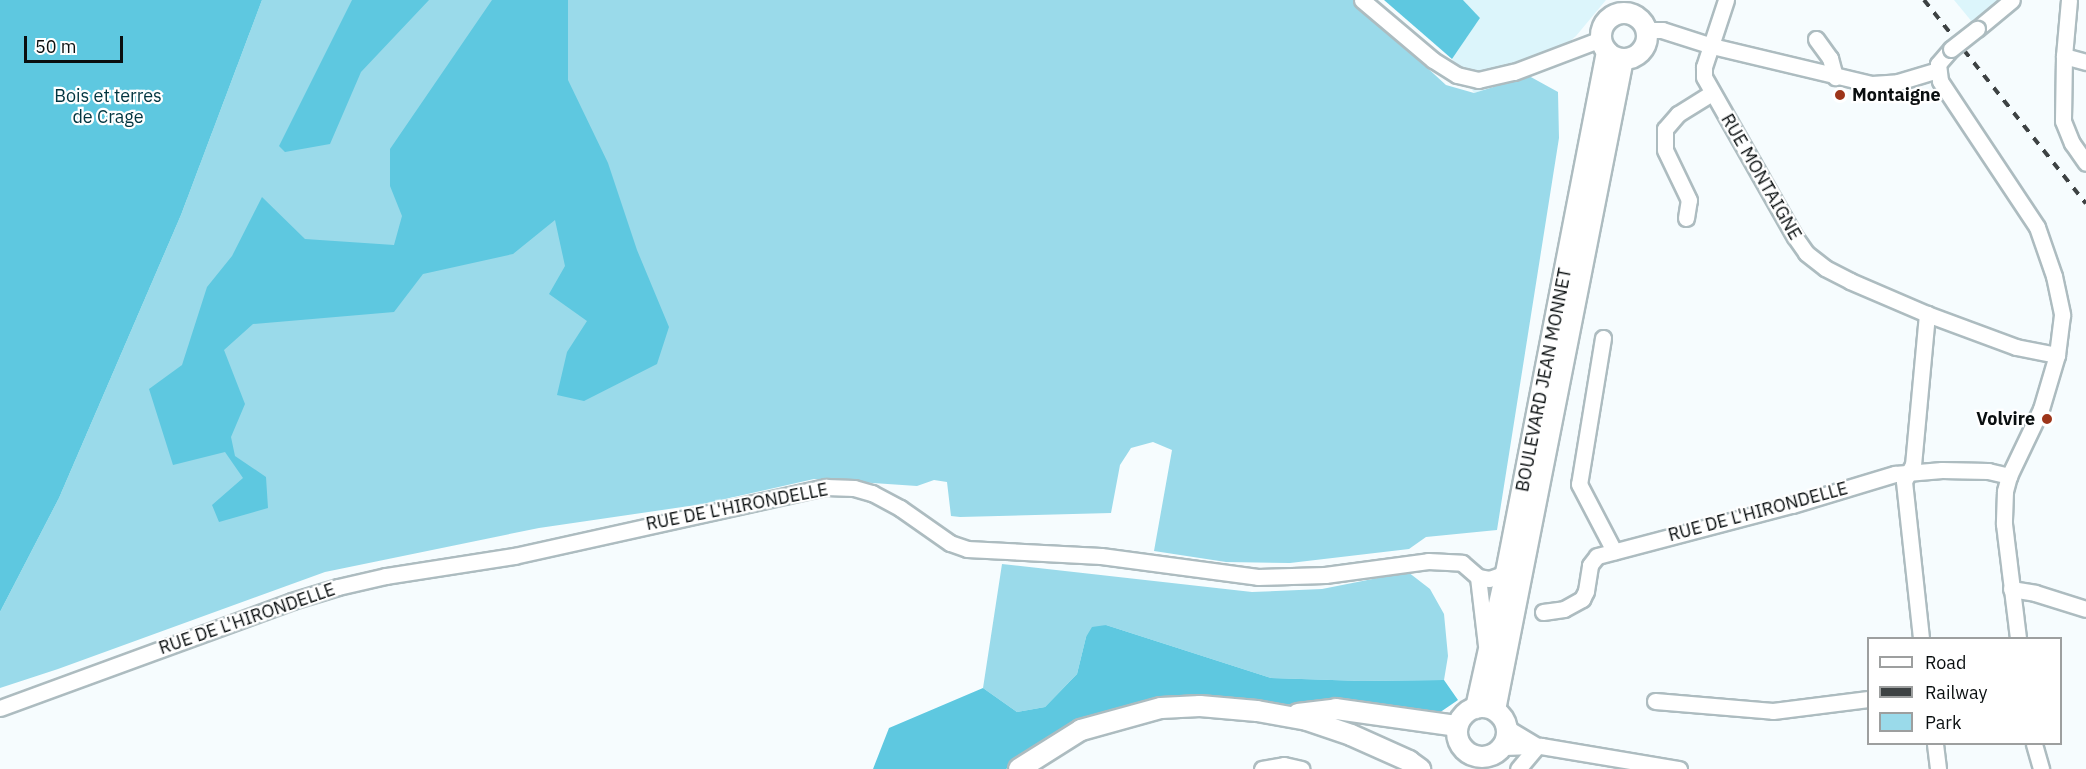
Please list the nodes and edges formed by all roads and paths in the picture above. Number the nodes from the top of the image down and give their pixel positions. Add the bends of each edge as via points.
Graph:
1 (1362, 0) edge
2 (1726, 0) edge
3 (2012, 0) edge
4 (2069, 0) edge
5 (1634, 12) edge
6 (1816, 39) dead end
7 (1712, 46) junction
8 (1611, 50) junction
9 (2064, 56) junction
10 (2086, 62) edge
11 (1938, 70) junction
12 (1835, 77) junction
13 (1712, 93) junction
14 (2086, 163) edge
15 (1686, 218) dead end
16 (1927, 314) junction
17 (1603, 338) dead end
18 (2057, 355) junction
19 (1908, 472) junction
20 (2009, 476) junction
21 (1614, 551) junction
22 (1506, 573) junction
23 (1478, 577) junction
24 (2011, 589) junction
25 (2086, 609) edge
26 (1543, 612) dead end
27 (1921, 637) edge
28 (2018, 637) edge
29 (1488, 658) junction
30 (1867, 699) edge
31 (1654, 701) dead end
32 (0, 708) edge
33 (1485, 709) junction
34 (1257, 711) junction
35 (1457, 726) junction
36 (1507, 728) junction
37 (1935, 745) edge
38 (2034, 745) edge
39 (1537, 746) junction
40 (1498, 759) edge
41 (1473, 762) edge
42 (1019, 769) edge
43 (1035, 769) edge
44 (1262, 769) edge
45 (1302, 769) edge
46 (1401, 769) edge
47 (1420, 769) edge
48 (1518, 769) edge
49 (1679, 769) edge
50 (1938, 769) edge
51 (2041, 769) edge

1 - 8 street via 1433,60 1457,75 1478,80
2 - 7 street, RUE MONTAIGNE
3 - 11 street, bridge via 1940,59
4 - 9 street
5 - 7 street via 1662,30
5 - 8 main road via 1605,23
5 - 8 main road via 1647,41 1642,50 1634,57
6 - 12 street via 1830,57
7 - 12 street
7 - 13 street, RUE MONTAIGNE via 1703,73
8 - 22 main road, BOULEVARD JEAN MONNET
8 - 33 main road
9 - 10 street
9 - 14 street via 2063,122
11 - 12 street via 1888,84
11 - 18 street via 1946,92 2037,227 2062,315
13 - 15 street via 1678,114 1665,129 1665,150 1689,200
13 - 16 street, RUE MONTAIGNE via 1806,252 1850,281
16 - 18 street, RUE MONTAIGNE via 2016,347
16 - 19 street via 1913,465
17 - 21 street via 1579,484
18 - 20 street via 2041,409
19 - 20 street, RUE DE L'HIRONDELLE via 1988,471
19 - 21 street, RUE DE L'HIRONDELLE
19 - 27 street via 1904,481
20 - 24 street via 2003,506
21 - 26 street, RUE DE L'HIRONDELLE via 1597,556 1590,565 1582,599 1564,609
22 - 23 street via 1489,579
22 - 29 main road, BOULEVARD JEAN MONNET
23 - 29 street
23 - 32 street, RUE DE L'HIRONDELLE via 1462,563 1451,562 1258,577 1101,556 967,549 950,543 872,493 826,487 514,556 338,587
24 - 25 street
24 - 28 street
29 - 33 main road, BOULEVARD JEAN MONNET
30 - 31 street via 1773,711
33 - 35 main road via 1466,712
33 - 36 main road via 1505,721
34 - 35 main road via 1303,715 1336,709
34 - 42 main road via 1200,706 1161,708 1124,716 1081,730
34 - 47 main road via 1307,720 1351,735
35 - 41 main road via 1458,740
36 - 39 street
36 - 40 main road
37 - 50 street
38 - 51 street
39 - 40 street
39 - 48 street
39 - 49 street
40 - 41 main road
43 - 46 main road via 1089,736 1131,723 1192,715 1238,717 1297,727 1342,741
44 - 45 street via 1284,765

